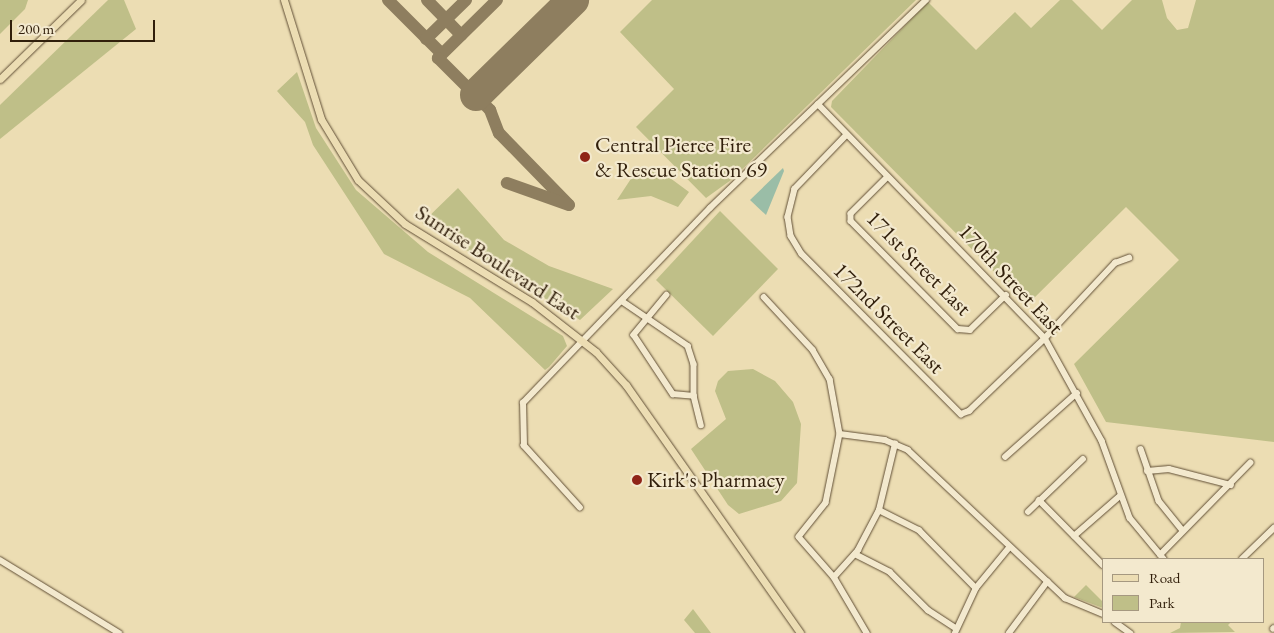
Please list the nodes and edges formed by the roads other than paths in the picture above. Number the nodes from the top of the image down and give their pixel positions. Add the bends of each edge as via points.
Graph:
1 (81, 0) edge
2 (284, 0) edge
3 (926, 0) edge
4 (0, 79) edge
5 (818, 104) junction
6 (847, 136) junction
7 (888, 178) junction
8 (1129, 258) dead end
9 (667, 295) dead end
10 (1006, 295) junction
11 (764, 297) dead end
12 (622, 301) junction
13 (645, 319) junction
14 (1044, 338) junction
15 (585, 341) junction
16 (1077, 393) junction
17 (694, 396) junction
18 (701, 424) dead end
19 (840, 434) junction
20 (895, 444) junction
21 (1141, 449) dead end
22 (1005, 457) dead end
23 (1083, 459) dead end
24 (1250, 463) dead end
25 (1147, 471) junction
26 (1231, 485) junction
27 (1120, 496) junction
28 (1039, 500) junction
29 (580, 508) dead end
30 (879, 510) junction
31 (1028, 512) dead end
32 (1274, 528) edge
33 (1183, 531) junction
34 (1074, 536) junction
35 (1008, 549) junction
36 (854, 554) junction
37 (1162, 557) edge
38 (1243, 558) edge
39 (0, 560) edge
40 (1102, 565) edge
41 (834, 577) junction
42 (1047, 582) junction
43 (976, 588) junction
44 (1102, 614) edge
45 (1116, 623) edge
46 (956, 630) edge
47 (119, 633) edge
48 (800, 633) edge
49 (867, 633) edge
50 (1009, 633) edge
51 (1130, 633) edge

1 - 4 main road
2 - 15 main road, Sunrise Boulevard East via 321,119 358,180 405,224 532,302
3 - 5 street
5 - 6 street, 170th Street East
5 - 12 street
6 - 7 street, 170th Street East
6 - 14 street, 172nd Street East via 795,189 788,216 793,242 963,414
7 - 10 street, 170th Street East
7 - 10 street, 171st Street East via 850,216 964,332
8 - 14 street via 1115,263
9 - 13 street
10 - 14 street, 170th Street East
11 - 19 street via 800,335 826,372 836,394
12 - 13 street
12 - 15 street
13 - 17 street via 688,346 694,364
13 - 17 street via 634,335 673,394
14 - 16 street, 170th Street East
15 - 29 street via 520,409 524,446
15 - 48 main road, Sunrise Boulevard East via 626,386
16 - 22 street
16 - 27 street, 170th Street East via 1102,441
17 - 18 street
19 - 20 street
19 - 41 street via 826,503 800,537
20 - 30 street
20 - 35 street via 928,466
21 - 25 street
23 - 28 street
24 - 26 street
25 - 26 street via 1169,469
25 - 33 street via 1164,510
26 - 33 street
27 - 34 street
27 - 37 street, 170th Street East via 1136,527
28 - 31 street
28 - 34 street
30 - 36 street
30 - 43 street via 919,530
32 - 38 street
33 - 37 street
34 - 40 street
35 - 42 street
35 - 43 street
36 - 41 street
36 - 46 street via 890,572 928,610
39 - 47 street
41 - 49 street
42 - 44 street via 1072,602
42 - 50 street
43 - 46 street
45 - 51 street

